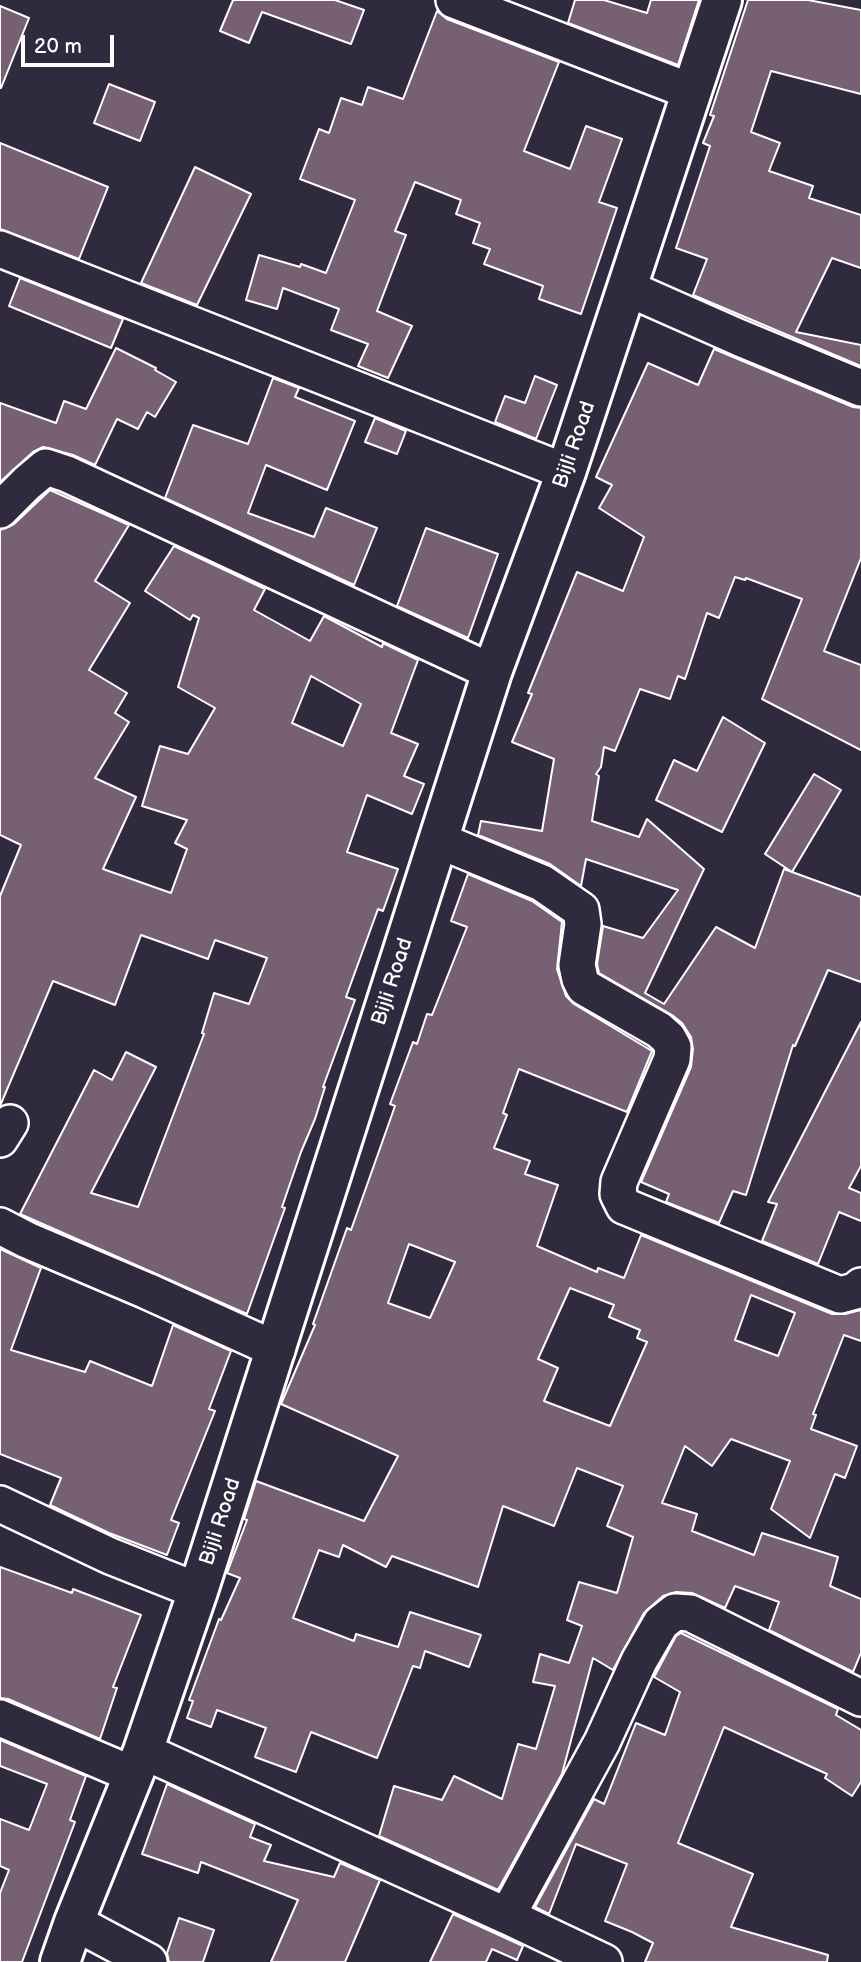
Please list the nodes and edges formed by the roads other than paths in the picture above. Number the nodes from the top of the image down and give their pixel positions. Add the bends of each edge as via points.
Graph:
1 (454, 0) edge
2 (722, 0) edge
3 (692, 92) junction
4 (0, 248) edge
5 (627, 288) junction
6 (861, 388) edge
7 (566, 472) junction
8 (0, 510) edge
9 (492, 673) junction
10 (438, 840) junction
11 (0, 1226) edge
12 (861, 1286) edge
13 (277, 1350) junction
14 (0, 1504) edge
15 (198, 1591) junction
16 (861, 1698) edge
17 (0, 1718) edge
18 (138, 1763) junction
19 (507, 1916) junction
20 (74, 1922) junction
21 (60, 1962) edge
22 (149, 1962) edge
23 (604, 1962) edge

1 - 3 street
2 - 3 street, Bijli Road
3 - 5 street, Bijli Road
4 - 7 street
5 - 6 street
5 - 7 street, Bijli Road
7 - 9 street, Bijli Road
8 - 9 street via 46,467
9 - 10 street, Bijli Road
10 - 12 street via 542,883 581,910 577,965 584,988 659,1030 673,1047 672,1059 619,1182 624,1206 840,1295
10 - 13 street, Bijli Road
11 - 13 street
13 - 15 street, Bijli Road
14 - 15 street
15 - 18 street, Bijli Road
16 - 19 street via 690,1613 674,1612 661,1623 639,1661
17 - 18 street
18 - 19 street
18 - 20 street, Bijli Road
19 - 23 street
20 - 21 street, Bijli Road
20 - 22 street

